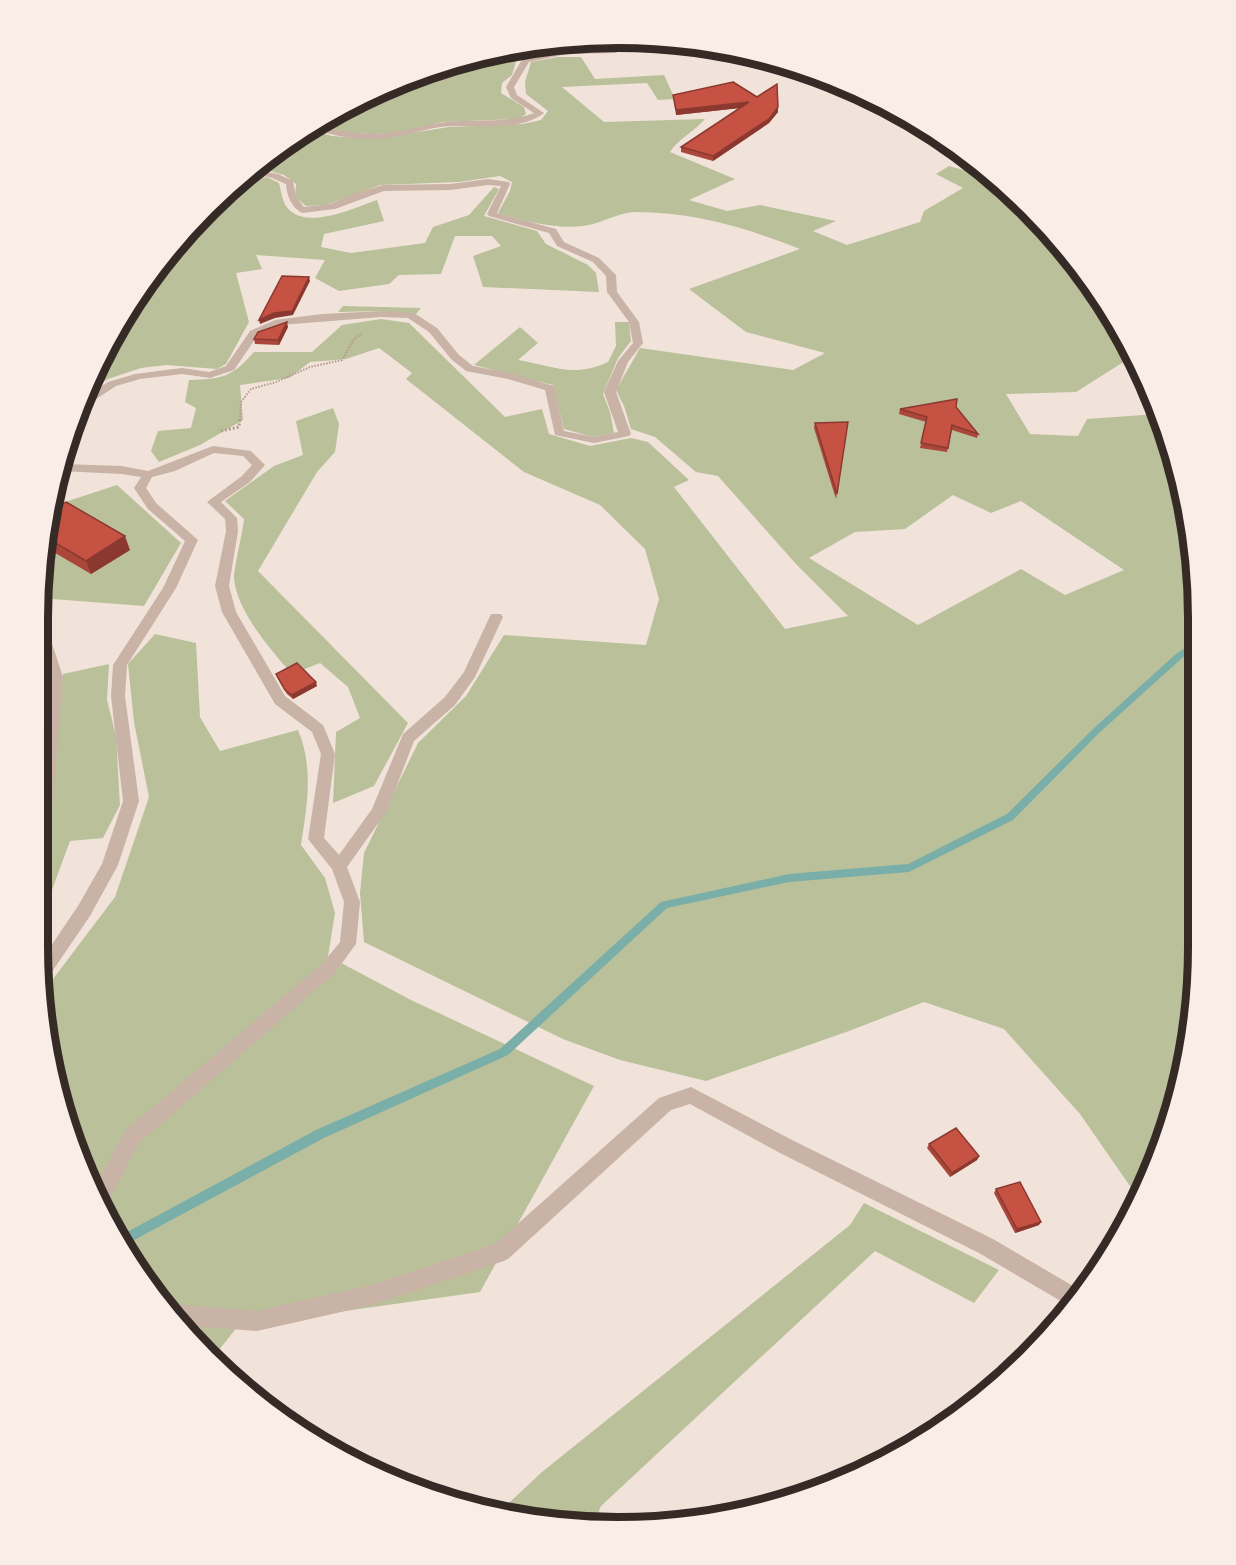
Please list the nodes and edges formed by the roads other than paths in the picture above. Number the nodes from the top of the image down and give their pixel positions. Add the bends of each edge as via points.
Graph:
1 (622, 48) edge
2 (323, 130) edge
3 (262, 173) edge
4 (93, 397) edge
5 (68, 466) edge
6 (148, 475) junction
7 (496, 617) dead end
8 (48, 653) edge
9 (48, 766) edge
10 (339, 866) junction
11 (48, 963) edge
12 (103, 1190) edge
13 (1069, 1295) edge
14 (182, 1315) edge

1 - 2 street via 526,60 510,87 514,96 540,113 525,120 448,124 369,136
3 - 4 street via 290,183 292,197 302,210 332,207 382,188 506,184 492,214 553,231 560,244 596,260 611,275 612,292 634,322 638,342 623,361 610,393 625,434 594,440 559,433 550,388 470,369 433,330 410,315 371,314 279,322 254,333 230,368 210,375 182,371 139,376 112,384
5 - 6 street
6 - 10 street via 213,449 247,453 259,465 213,502 231,518 222,586 229,612 280,700 318,729 328,754 316,839
6 - 11 street via 140,488 152,506 192,540 169,588 120,665 118,696 131,801 110,865
7 - 10 street via 470,674 450,701 408,738 379,811
8 - 9 street via 56,677
10 - 12 street via 352,902 348,944 328,969 133,1136
13 - 14 street via 986,1246 691,1095 664,1104 501,1252 372,1295 257,1321

